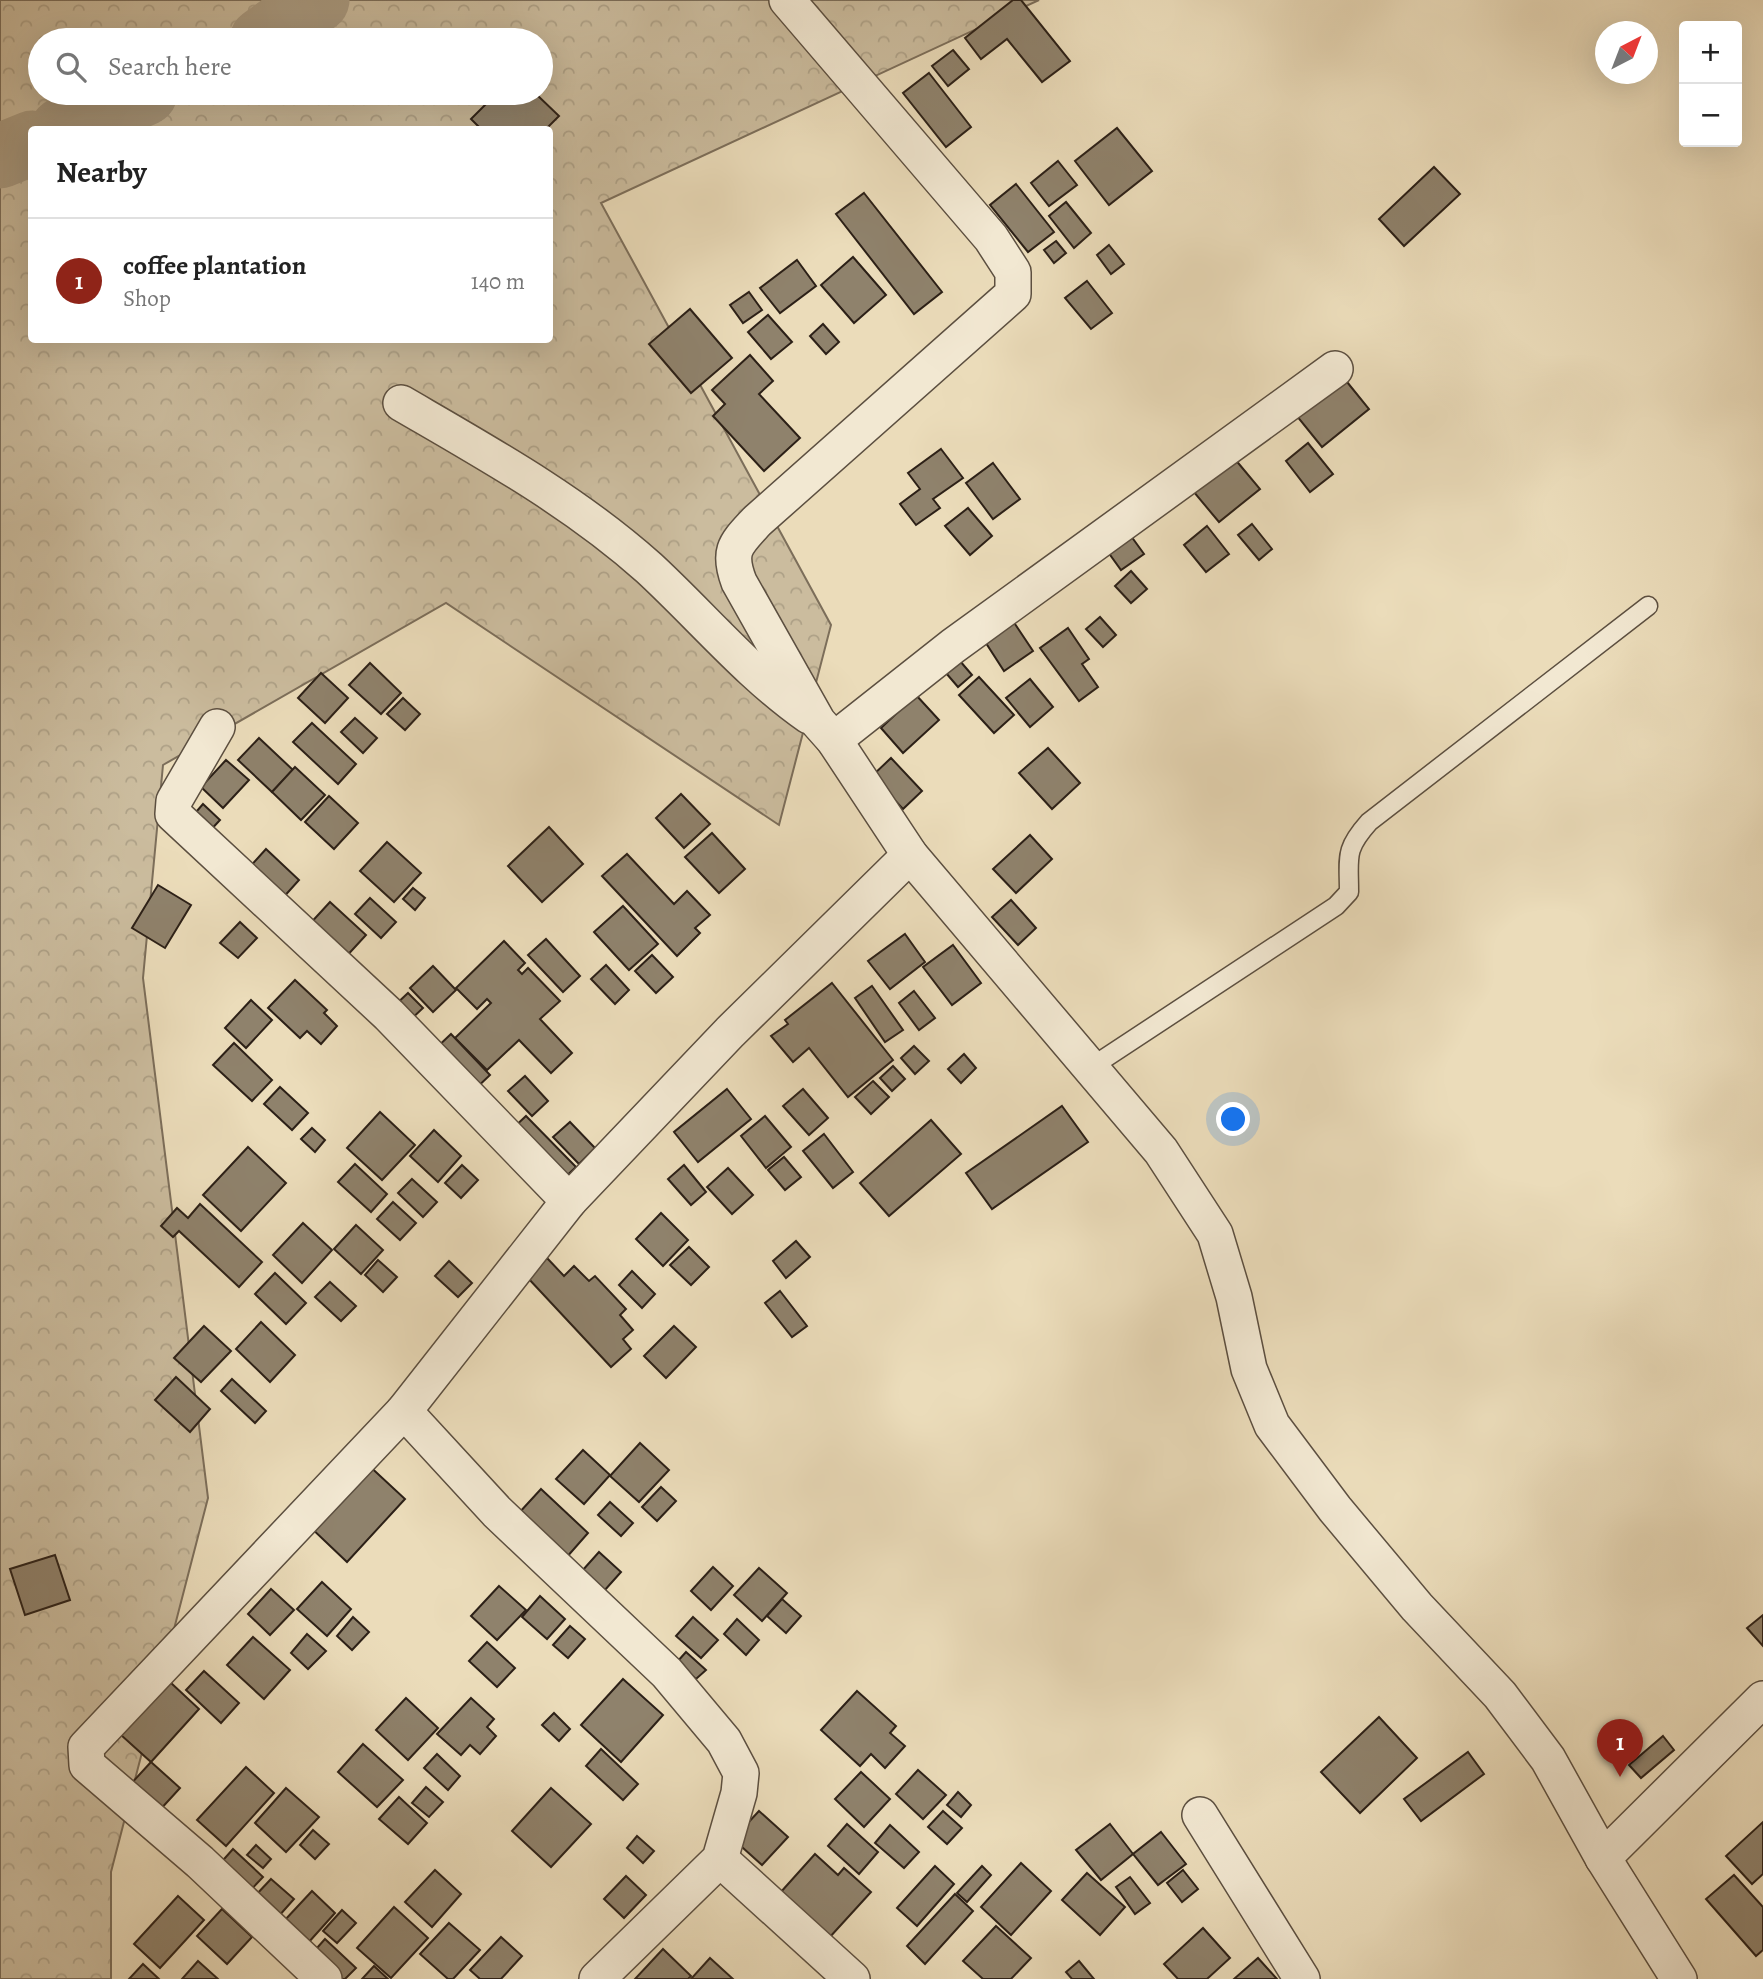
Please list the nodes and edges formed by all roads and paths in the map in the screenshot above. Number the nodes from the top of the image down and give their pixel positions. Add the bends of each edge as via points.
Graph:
1 (787, 0) edge
2 (1335, 369) dead end
3 (401, 403) dead end
4 (1648, 606) dead end
5 (217, 727) dead end
6 (826, 731) junction
7 (910, 855) junction
8 (1090, 1068) junction
9 (569, 1201) junction
10 (404, 1410) junction
11 (1763, 1699) edge
12 (1200, 1815) dead end
13 (1603, 1858) junction
14 (720, 1859) junction
15 (324, 1979) edge
16 (597, 1979) edge
17 (852, 1979) edge
18 (1302, 1979) edge
19 (1679, 1979) edge

1 - 6 street via 909,139 991,238 1013,272 1013,293 1001,307 735,545 732,563 739,582
2 - 6 street via 953,646
3 - 6 street via 545,487 648,568 773,691
4 - 8 lane via 1369,822 1352,841 1346,857 1349,892 1336,906
5 - 9 street via 174,801 173,814 389,1015
6 - 7 street
7 - 8 street
7 - 9 street via 730,1032
8 - 13 street via 1161,1151 1215,1234 1249,1368 1272,1425 1417,1607 1500,1695 1548,1759
9 - 10 street
10 - 14 street via 497,1512 667,1673 724,1741 741,1773
10 - 15 street via 86,1747 87,1765 200,1862
11 - 13 street
12 - 18 street
13 - 19 street
14 - 16 street
14 - 17 street

